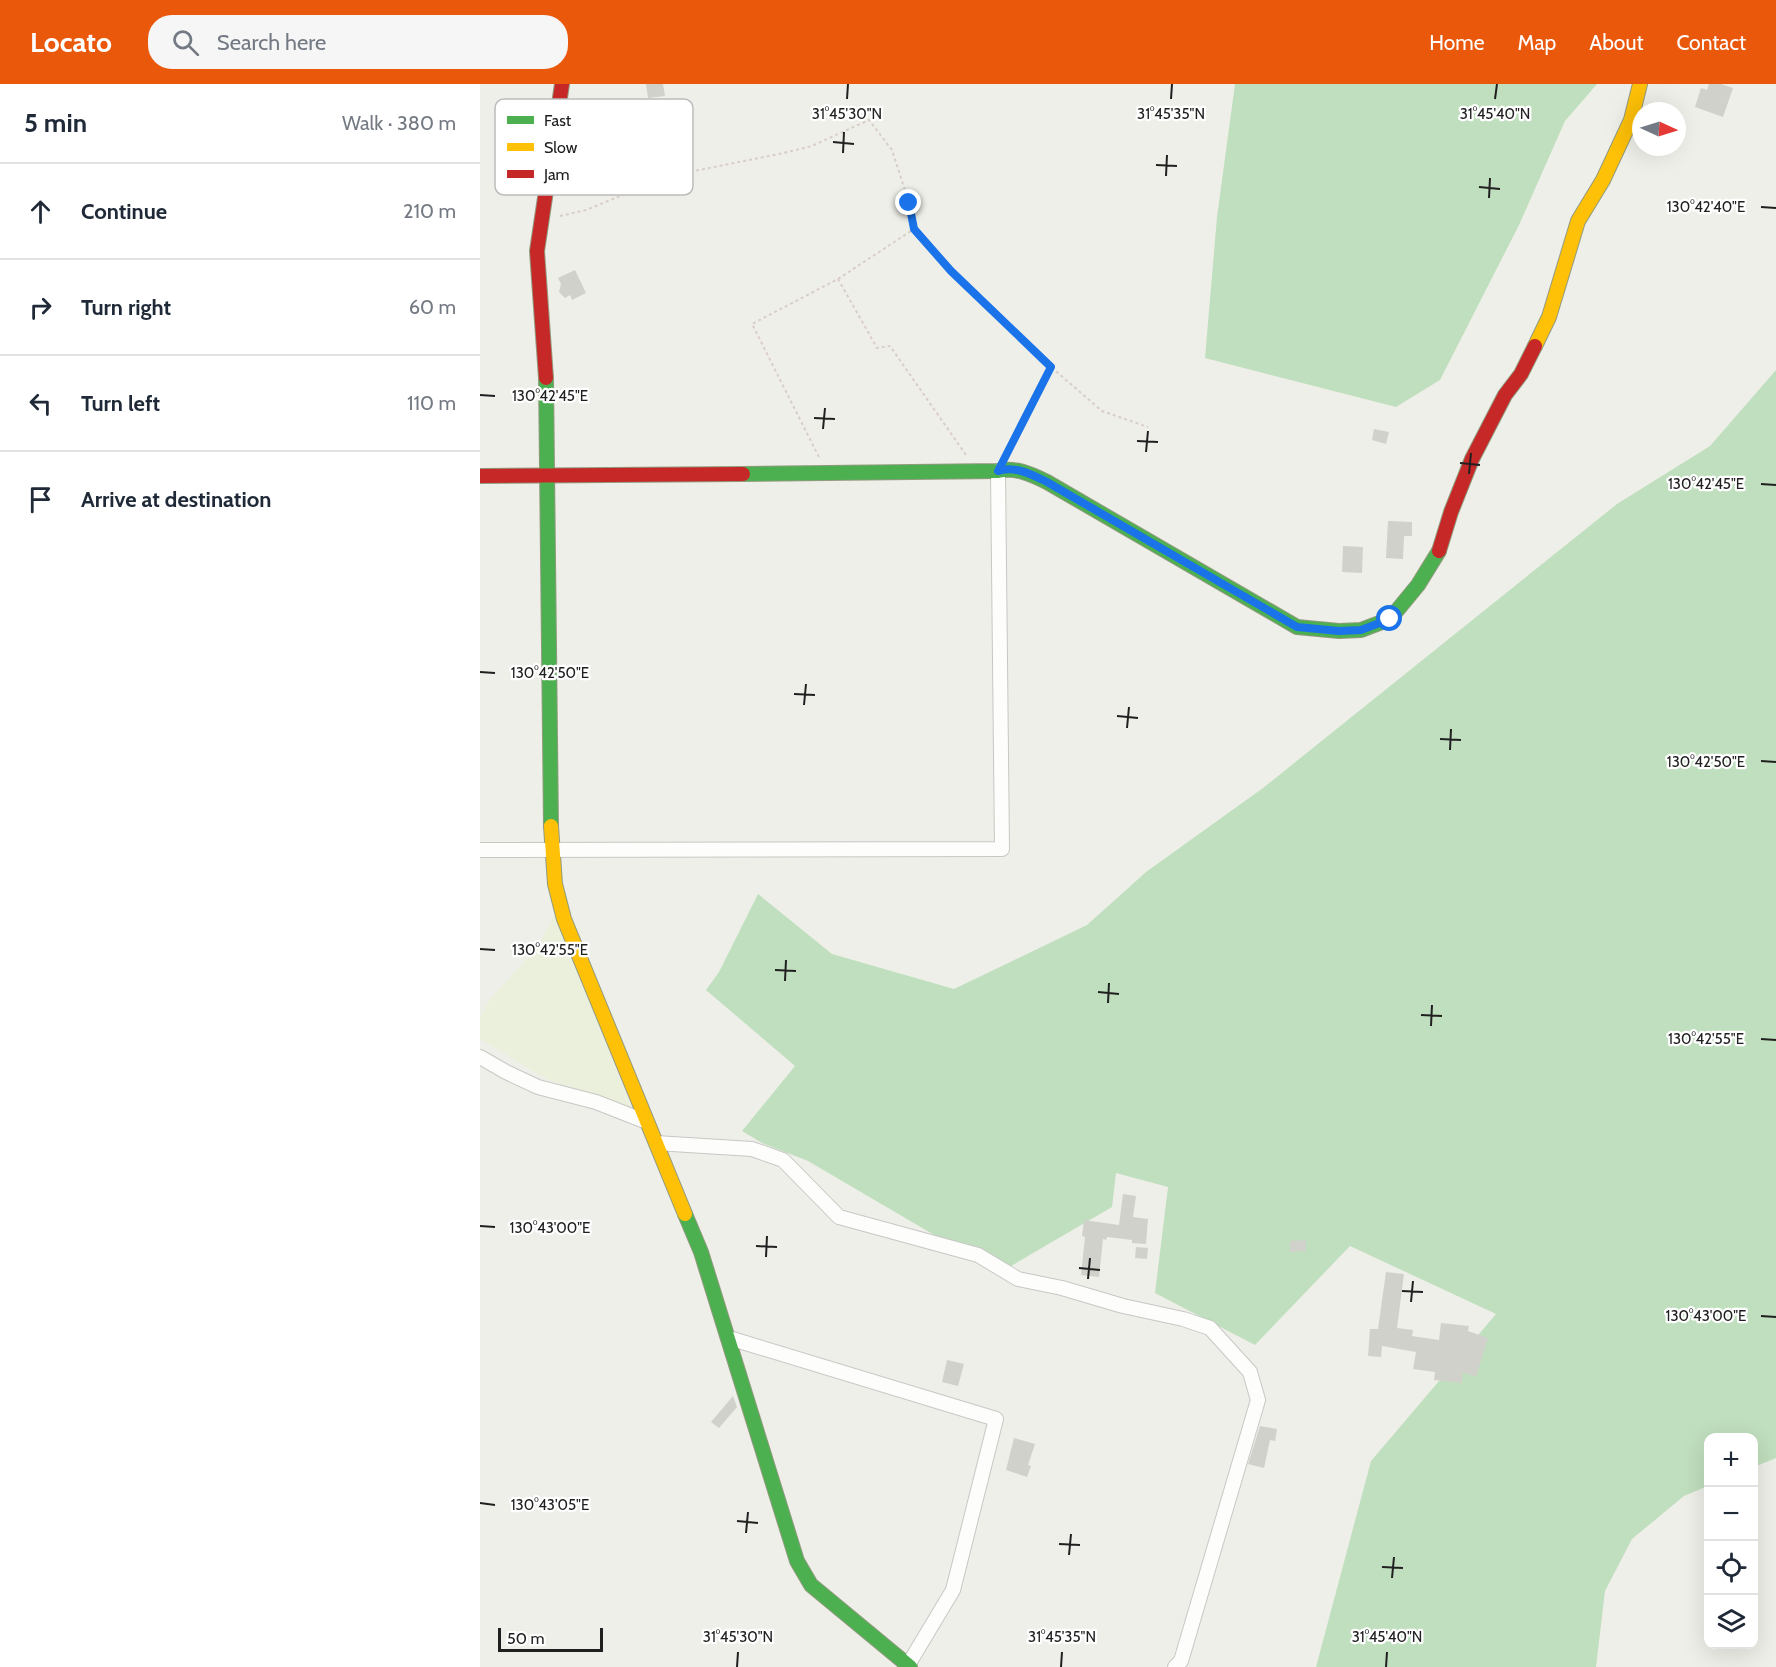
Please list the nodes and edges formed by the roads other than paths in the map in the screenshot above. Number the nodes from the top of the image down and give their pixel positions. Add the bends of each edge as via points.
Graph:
1 (562, 84) edge
2 (1640, 84) edge
3 (560, 99) edge
4 (546, 195) edge
5 (998, 471) junction
6 (548, 475) junction
7 (480, 476) edge
8 (551, 849) junction
9 (480, 850) edge
10 (480, 1057) edge
11 (647, 1122) junction
12 (656, 1143) junction
13 (729, 1338) junction
14 (909, 1666) edge
15 (1175, 1667) edge

1 - 3 street
2 - 5 street via 1631,120 1603,180 1578,221 1549,317 1472,459 1440,549 1418,585 1390,619 1361,630 1297,627 1047,482 1006,468
4 - 6 street via 537,251
5 - 6 street
5 - 8 street via 1002,849
6 - 7 street
6 - 8 street
8 - 9 street
8 - 11 street via 564,919
10 - 11 street via 538,1087 596,1102
11 - 12 street
12 - 13 street via 701,1252
12 - 15 street via 752,1149 783,1160 839,1216 978,1255 1018,1279 1210,1328 1250,1372 1258,1400 1181,1661
13 - 14 street via 797,1561 812,1586
13 - 14 street via 996,1419 953,1590

